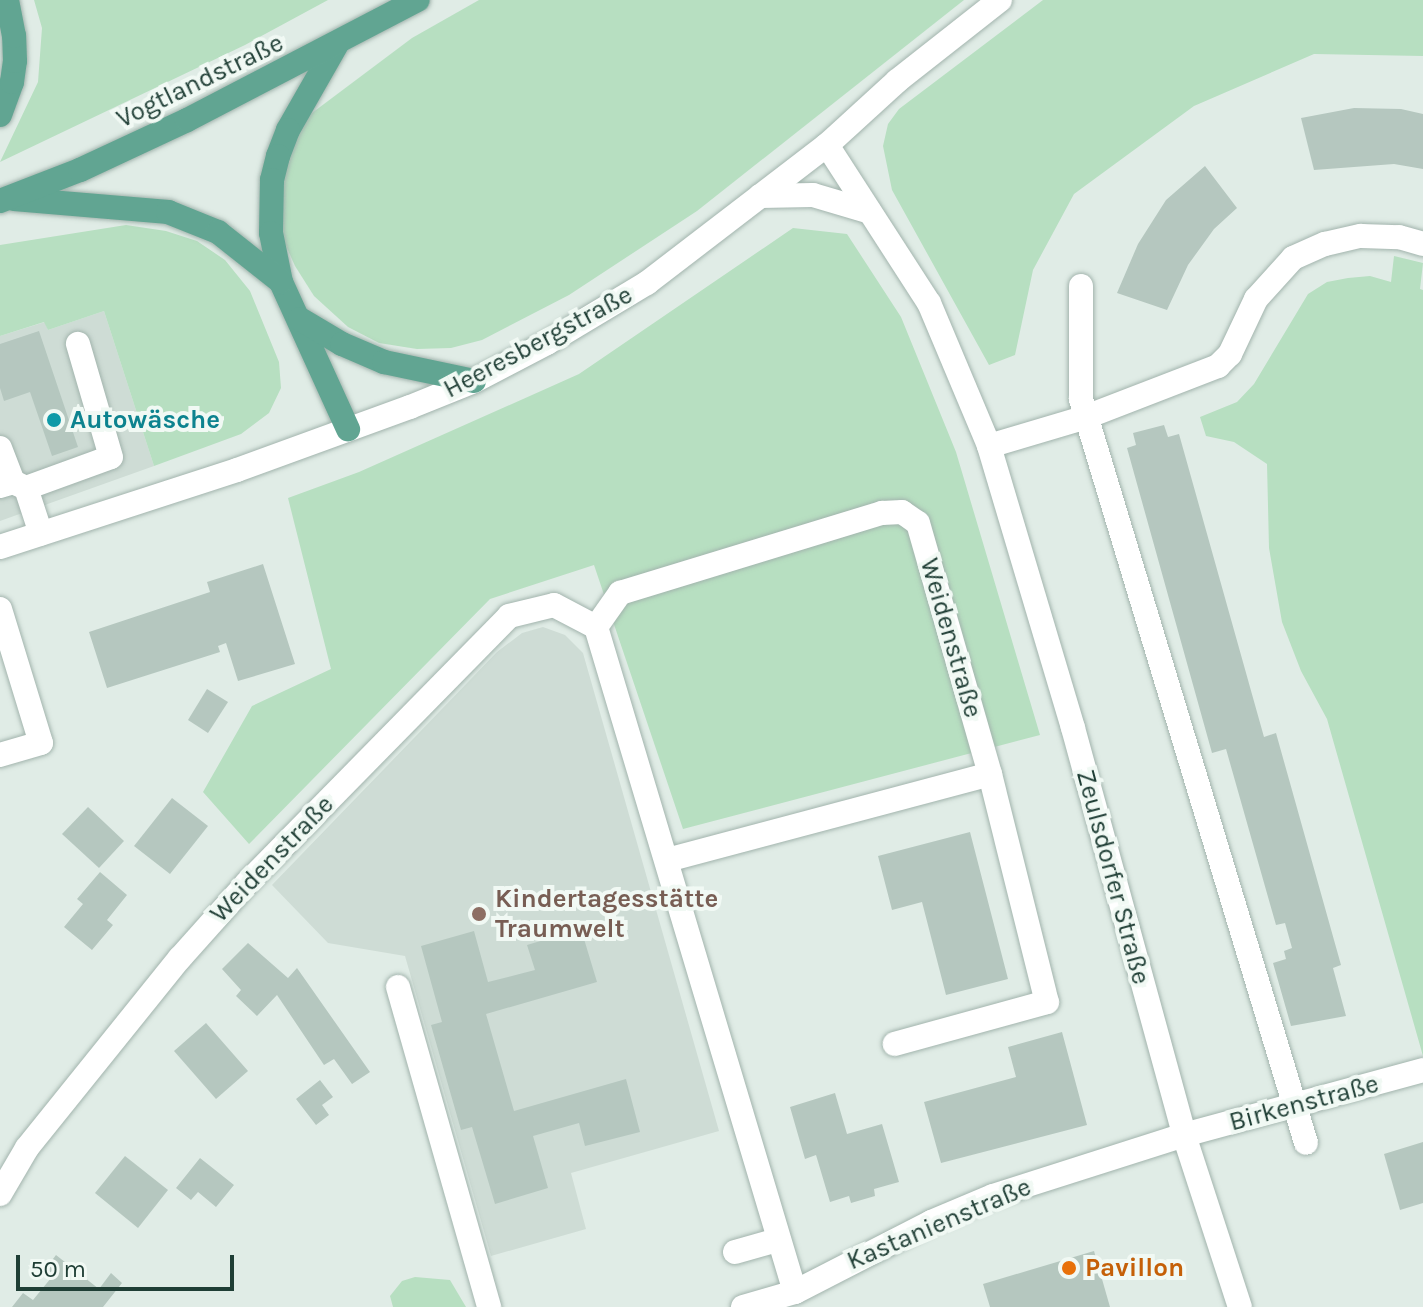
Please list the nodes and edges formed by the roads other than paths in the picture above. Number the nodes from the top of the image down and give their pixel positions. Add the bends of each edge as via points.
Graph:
1 (7, 0) edge
2 (418, 0) edge
3 (1000, 0) edge
4 (337, 44) junction
5 (0, 115) edge
6 (827, 145) junction
7 (760, 196) junction
8 (4, 200) edge
9 (870, 212) junction
10 (1423, 244) edge
11 (281, 282) junction
12 (1081, 286) dead end
13 (300, 319) junction
14 (78, 344) dead end
15 (474, 381) junction
16 (1086, 417) junction
17 (348, 429) junction
18 (989, 446) junction
19 (0, 448) edge
20 (13, 485) edge
21 (41, 534) junction
22 (0, 547) edge
23 (0, 609) edge
24 (596, 627) junction
25 (0, 755) edge
26 (990, 774) junction
27 (667, 860) junction
28 (398, 987) dead end
29 (895, 1044) dead end
30 (1423, 1070) edge
31 (1295, 1106) junction
32 (1184, 1135) junction
33 (1306, 1143) dead end
34 (0, 1194) edge
35 (777, 1240) junction
36 (735, 1252) dead end
37 (795, 1292) junction
38 (489, 1307) edge
39 (743, 1307) edge
40 (1240, 1307) edge

1 - 5 main road via 15,61
2 - 4 main road, Vogtlandstraße
3 - 6 street, Heeresbergstraße via 897,81
4 - 8 main road, Vogtlandstraße via 187,120
4 - 11 main road via 288,130 272,180 271,233
6 - 7 street, Heeresbergstraße
6 - 9 street, Zeulsdorfer Straße
7 - 9 street via 813,195
7 - 15 street, Heeresbergstraße via 647,283
8 - 11 main road via 168,212 218,232
9 - 18 street, Zeulsdorfer Straße via 929,303
10 - 16 street via 1361,236 1293,258 1256,299 1230,354 1218,366
11 - 13 main road
12 - 16 street via 1078,364
13 - 15 main road via 384,362
13 - 17 main road
14 - 20 street via 111,457
15 - 17 street, Heeresbergstraße
16 - 18 street
16 - 31 street
17 - 21 street, Heeresbergstraße
18 - 32 street, Zeulsdorfer Straße via 1073,728
19 - 20 street
20 - 21 street
21 - 22 street, Heeresbergstraße
23 - 25 street via 41,743
24 - 26 street, Weidenstraße via 620,593 882,513 902,512 918,523
24 - 27 street
24 - 34 street, Weidenstraße via 554,605 509,616 180,958 27,1148
26 - 27 street
26 - 29 street via 1047,1002
27 - 35 street
28 - 38 street
30 - 31 street, Birkenstraße
31 - 32 street, Birkenstraße
31 - 33 street
32 - 37 street, Kastanienstraße via 993,1196
32 - 40 street, Zeulsdorfer Straße
35 - 36 street
35 - 37 street
37 - 39 street, Kastanienstraße

